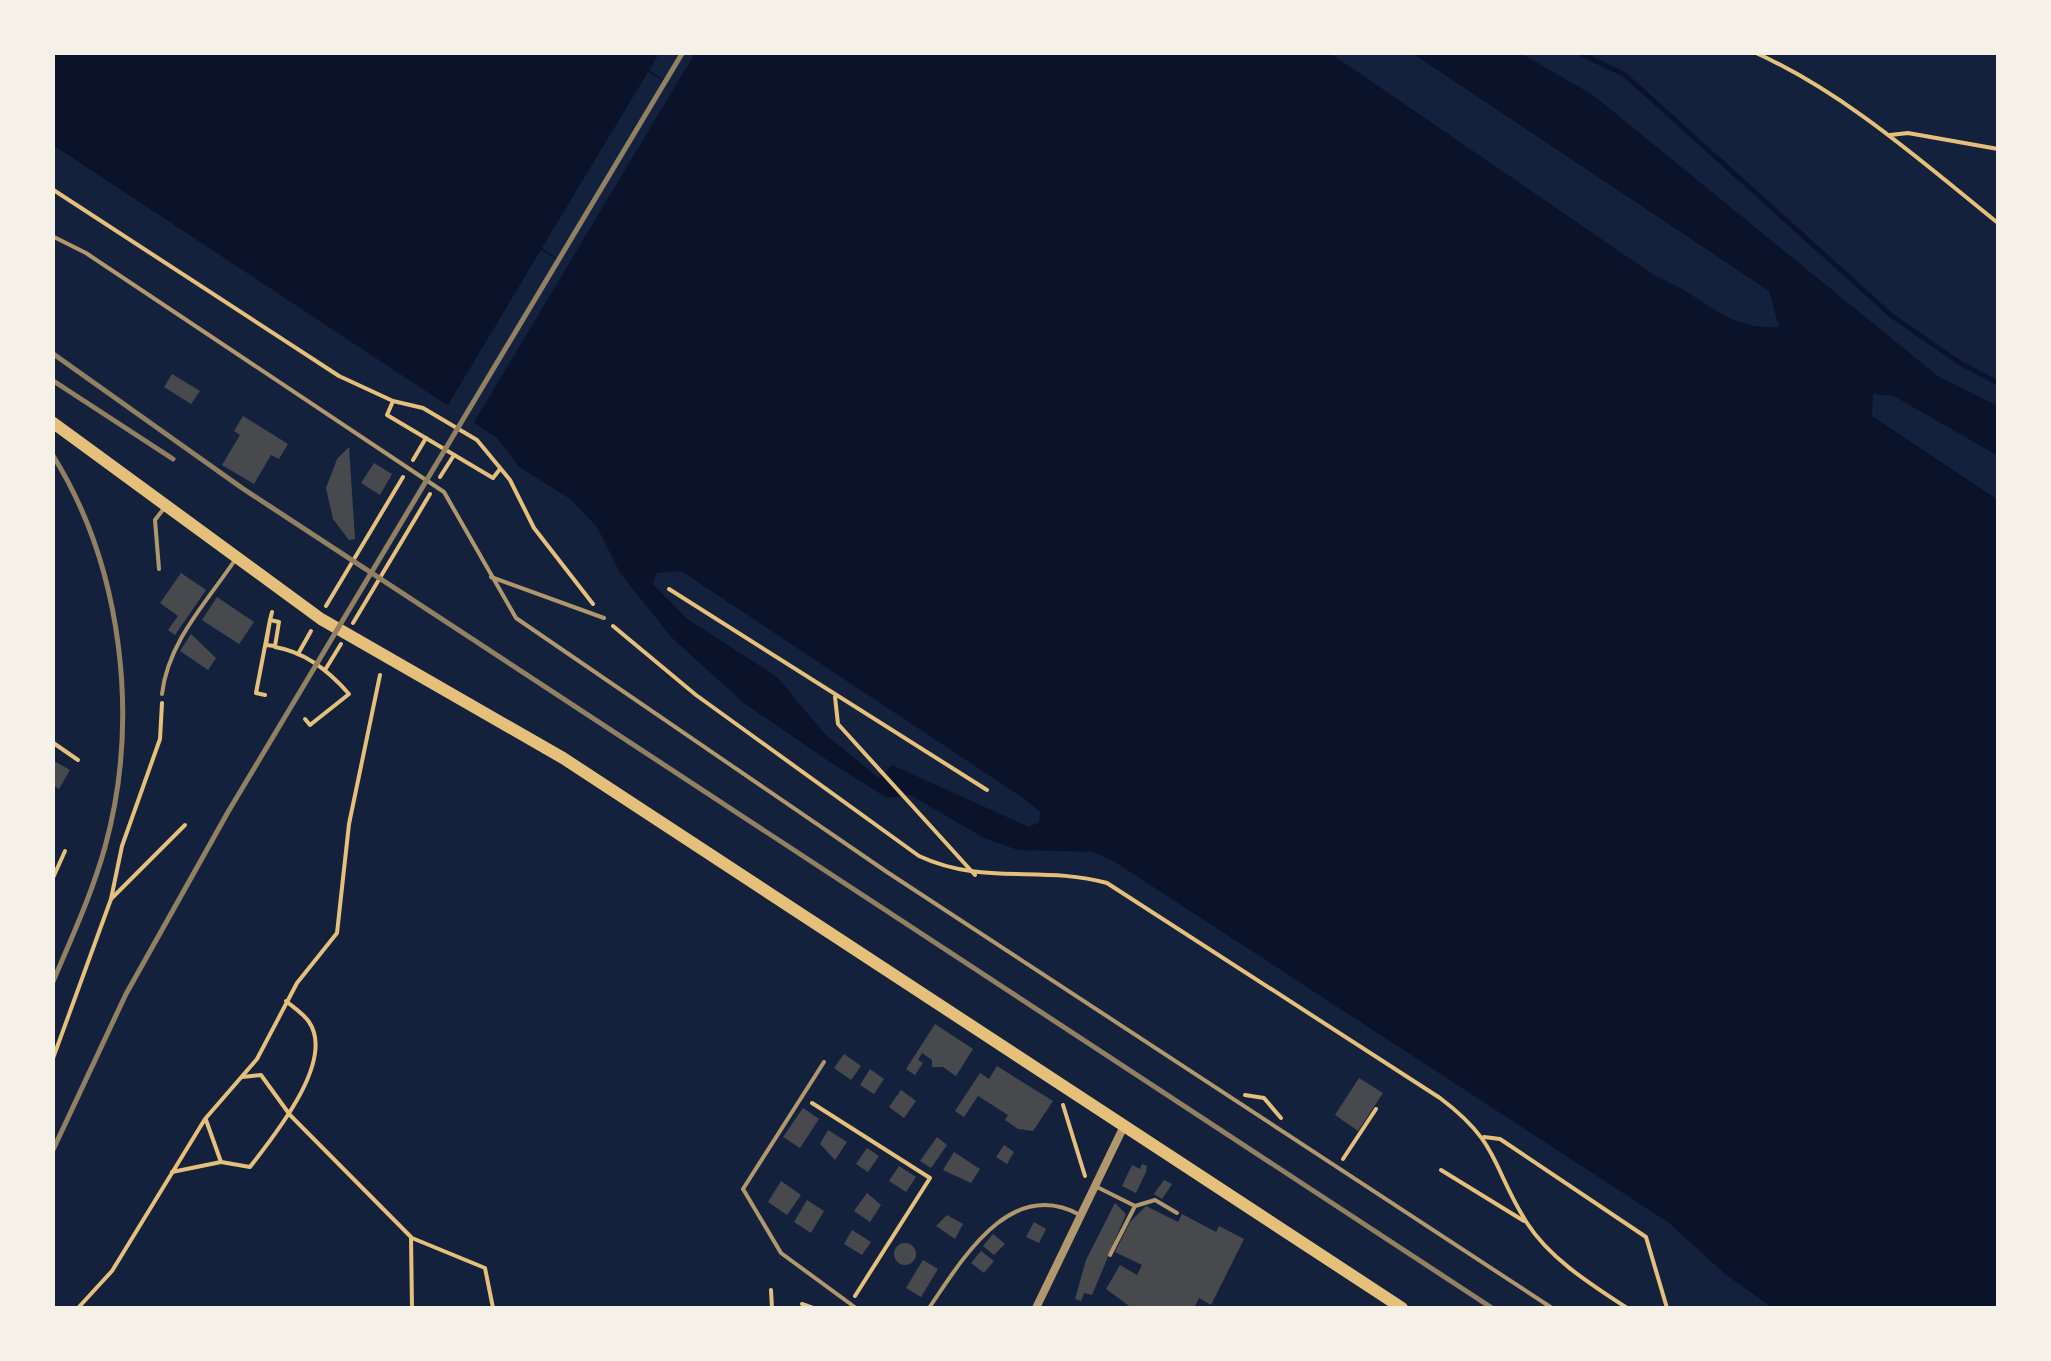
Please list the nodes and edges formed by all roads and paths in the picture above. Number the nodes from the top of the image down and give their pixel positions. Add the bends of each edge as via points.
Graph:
1 (1754, 52) edge
2 (1890, 135) junction
3 (1998, 149) edge
4 (52, 189) edge
5 (1998, 222) edge
6 (52, 236) edge
7 (393, 401) junction
8 (52, 422) edge
9 (426, 438) junction
10 (454, 454) junction
11 (501, 468) junction
12 (166, 506) junction
13 (235, 559) junction
14 (158, 569) dead end
15 (490, 577) junction
16 (669, 590) dead end
17 (52, 607) edge
18 (272, 612) dead end
19 (604, 618) junction
20 (52, 639) edge
21 (265, 645) junction
22 (298, 654) junction
23 (325, 670) junction
24 (380, 675) dead end
25 (162, 694) joint
26 (265, 695) dead end
27 (835, 698) junction
28 (305, 719) dead end
29 (52, 742) edge
30 (78, 760) dead end
31 (987, 790) dead end
32 (185, 825) dead end
33 (65, 851) dead end
34 (975, 875) junction
35 (52, 880) edge
36 (111, 899) junction
37 (286, 1001) junction
38 (52, 1061) edge
39 (824, 1062) dead end
40 (242, 1077) junction
41 (801, 1096) junction
42 (1063, 1105) dead end
43 (1376, 1109) dead end
44 (290, 1115) junction
45 (206, 1120) junction
46 (1124, 1126) junction
47 (1484, 1137) junction
48 (222, 1162) junction
49 (1337, 1168) junction
50 (1441, 1170) dead end
51 (172, 1172) junction
52 (1085, 1178) dead end
53 (1094, 1186) junction
54 (1135, 1206) junction
55 (1176, 1213) dead end
56 (1080, 1215) junction
57 (1528, 1224) junction
58 (411, 1237) junction
59 (1110, 1255) dead end
60 (771, 1290) dead end
61 (802, 1304) dead end
62 (850, 1304) junction
63 (78, 1308) edge
64 (412, 1308) edge
65 (493, 1308) edge
66 (772, 1308) edge
67 (812, 1308) edge
68 (856, 1308) edge
69 (929, 1308) edge
70 (1036, 1308) edge
71 (1402, 1308) edge
72 (1552, 1308) edge
73 (1627, 1308) edge
74 (1667, 1308) edge

1 - 2 path
2 - 3 path
2 - 5 path
4 - 7 path via 339,376
6 - 15 lane via 444,492
7 - 9 path via 387,415
7 - 11 path via 424,408 477,440
8 - 12 main road
9 - 10 path
9 - 22 path
10 - 11 path via 494,478
10 - 23 path
11 - 19 path via 534,528
12 - 13 main road
12 - 14 lane via 156,520
13 - 25 lane via 177,643
13 - 46 main road via 321,619 563,758
15 - 19 lane
15 - 49 lane via 516,618
16 - 27 path
17 - 20 lane
18 - 21 path via 270,620 266,644 274,646 280,622 270,620
19 - 34 path via 696,695 919,856
21 - 22 path
21 - 26 path via 256,693
22 - 23 path
23 - 28 path via 349,694 310,726
24 - 37 path via 352,806 337,933
25 - 36 path via 160,739 122,846
27 - 31 path
27 - 34 path via 838,724
29 - 30 path
32 - 36 path
33 - 35 path
34 - 47 path via 1070,873 1106,883 1440,1098
36 - 38 path
37 - 40 path
37 - 44 path via 311,1022 315,1048
39 - 41 lane
40 - 44 path via 261,1075
40 - 45 path
41 - 62 lane via 744,1189 781,1253
41 - 62 path via 930,1178
42 - 52 path
43 - 49 path
44 - 48 path via 250,1166
44 - 58 path
45 - 48 path
45 - 51 path
46 - 53 street
46 - 71 main road
47 - 57 path
47 - 74 path via 1500,1139 1646,1237
48 - 51 path
49 - 72 lane
50 - 57 path
51 - 63 path via 112,1271
53 - 54 lane
53 - 56 street
54 - 55 lane via 1156,1200
54 - 59 lane
56 - 69 lane via 1039,1206 997,1221
56 - 70 street
57 - 73 path via 1572,1270
58 - 64 path
58 - 65 path via 485,1268
60 - 66 path
61 - 67 path
62 - 68 lane

